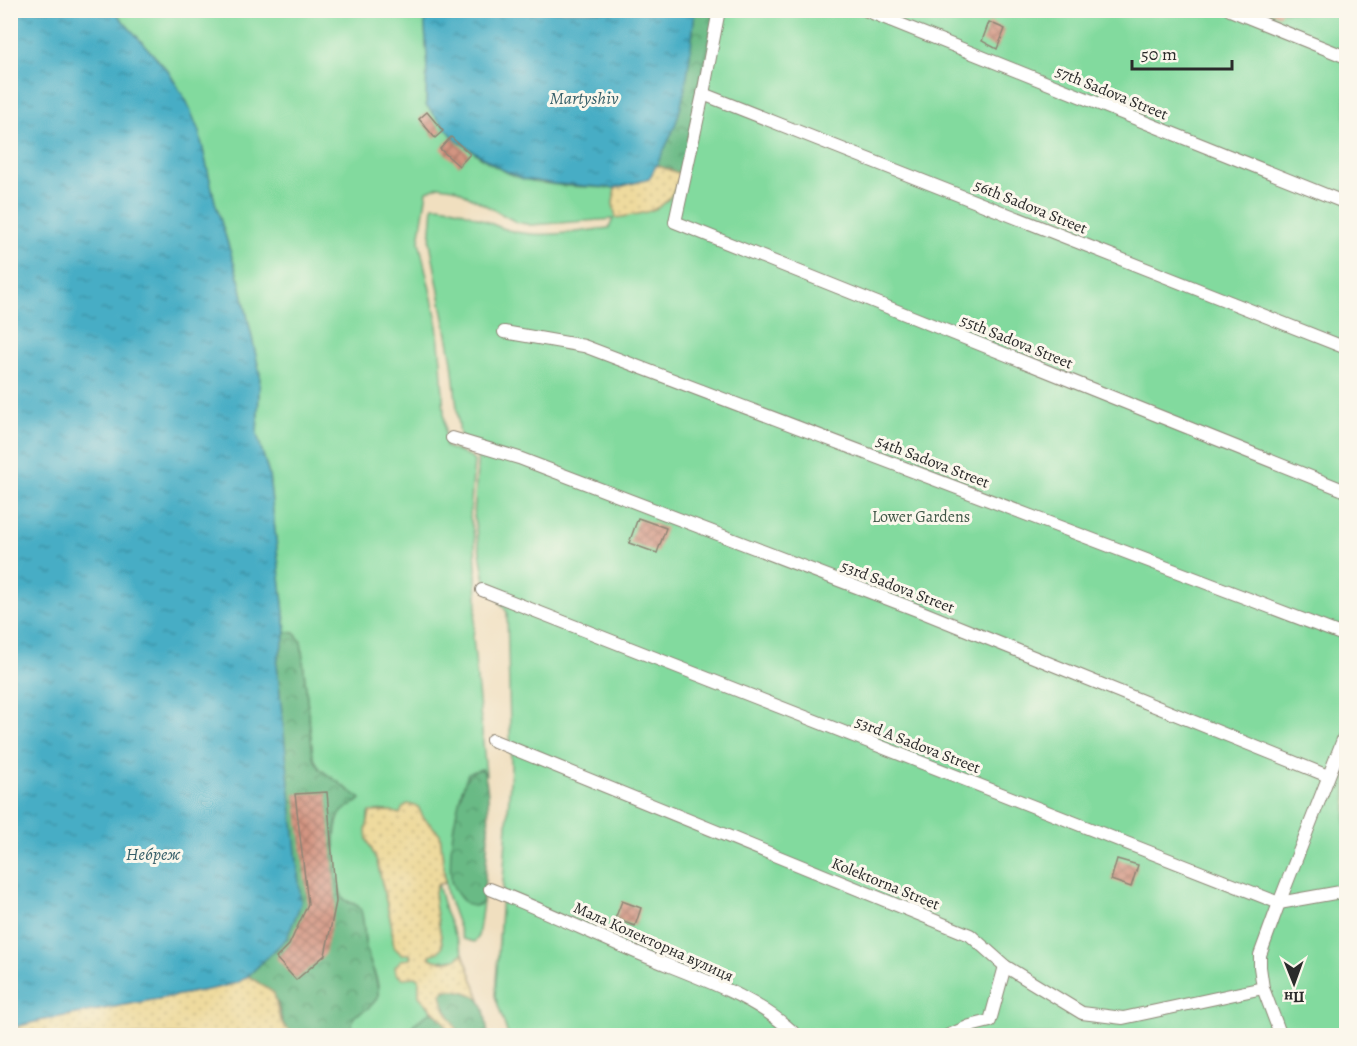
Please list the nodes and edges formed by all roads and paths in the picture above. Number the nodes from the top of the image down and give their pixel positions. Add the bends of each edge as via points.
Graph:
1 (719, 10) edge
2 (865, 10) edge
3 (1230, 10) edge
4 (1347, 57) edge
5 (703, 94) junction
6 (1347, 203) edge
7 (504, 332) dead end
8 (1347, 348) edge
9 (452, 438) dead end
10 (1347, 491) edge
11 (482, 590) dead end
12 (1347, 636) edge
13 (1347, 732) edge
14 (492, 740) dead end
15 (1342, 757) edge
16 (1328, 776) junction
17 (490, 889) dead end
18 (1347, 891) edge
19 (1279, 903) junction
20 (1005, 966) junction
21 (1263, 988) junction
22 (797, 1035) edge
23 (947, 1035) edge
24 (1281, 1035) edge

1 - 5 street
2 - 6 street, 57th Sadova Street
3 - 4 street
5 - 8 street, 56th Sadova Street
5 - 10 street, 55th Sadova Street via 675,222
7 - 12 street, 54th Sadova Street via 584,346
9 - 16 street, 53rd Sadova Street via 519,458 911,608
11 - 19 street, 53rd A Sadova Street
13 - 15 street
14 - 20 street, Kolektorna Street via 970,935
15 - 16 street
16 - 19 street
17 - 22 street, Мала Колекторна вулиця via 743,998
18 - 19 street
19 - 21 street via 1260,955
20 - 21 street, Kolektorna Street via 1082,1013 1123,1018
20 - 23 street via 990,1021
21 - 24 street

